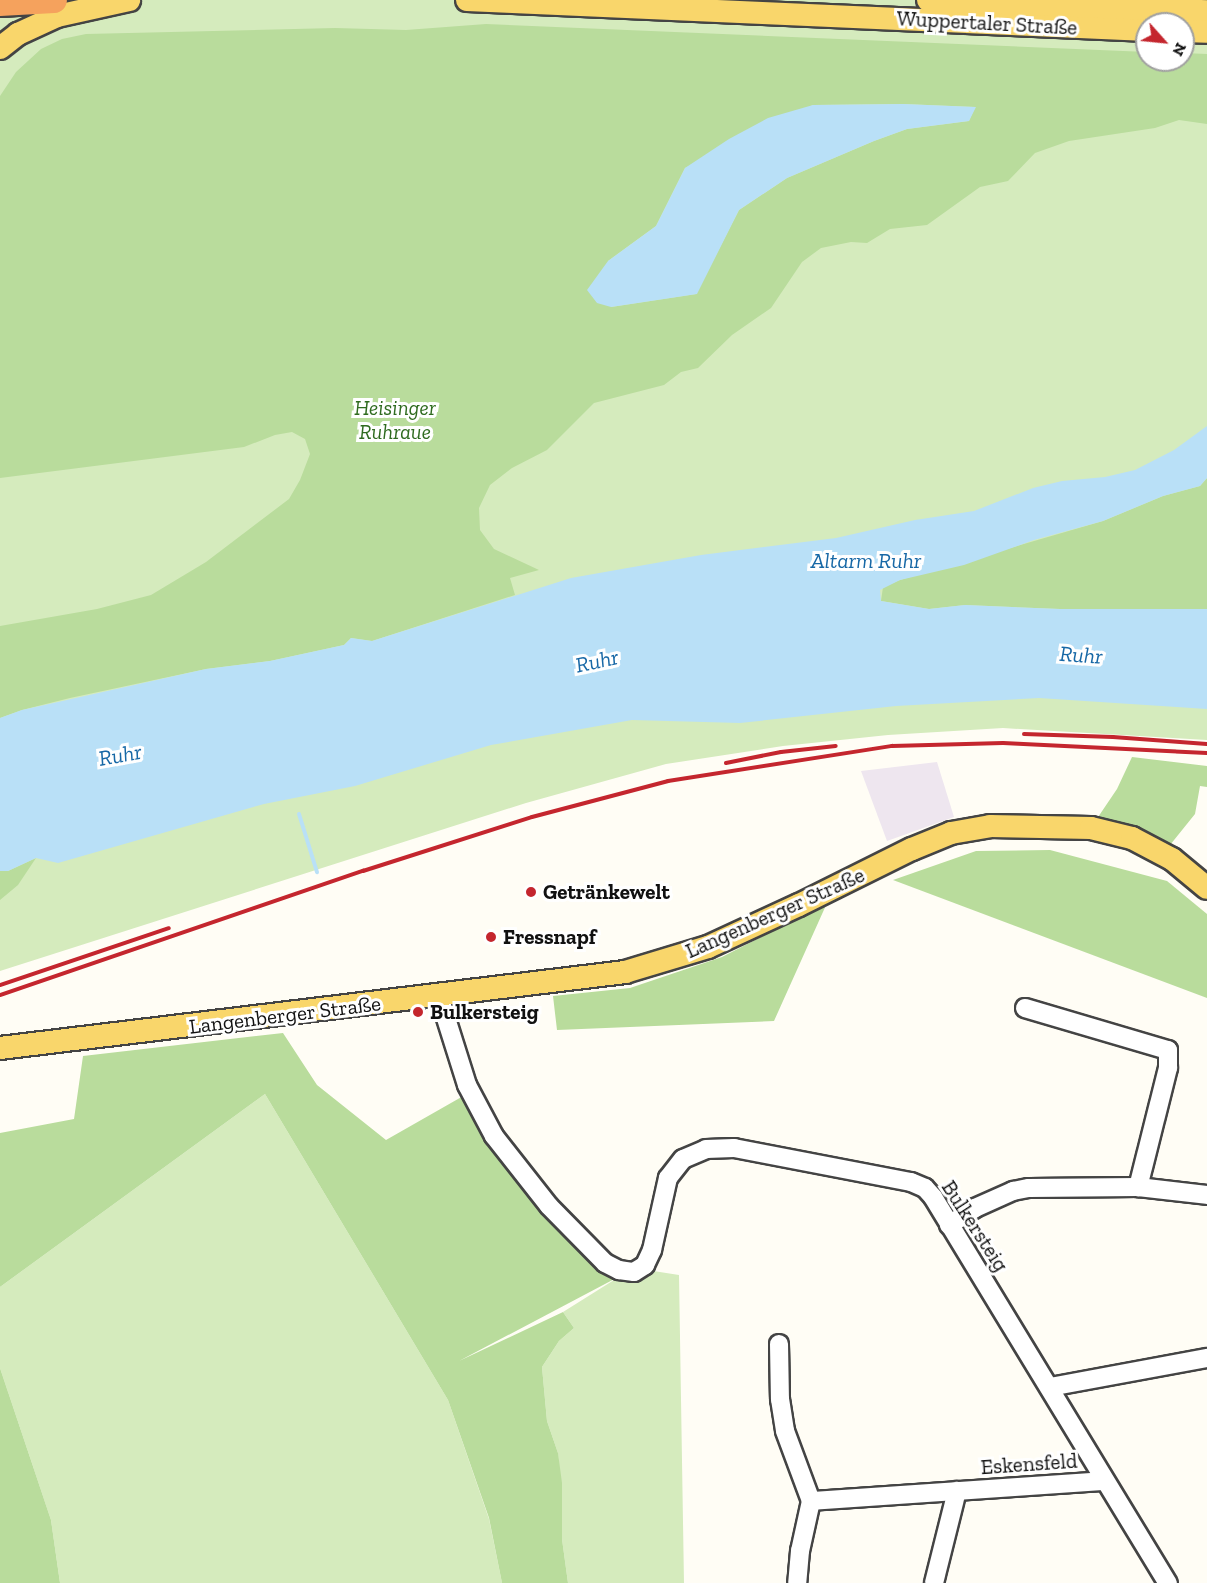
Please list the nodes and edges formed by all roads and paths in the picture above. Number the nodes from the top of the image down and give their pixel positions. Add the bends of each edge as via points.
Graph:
1 (54, 0) edge
2 (129, 0) edge
3 (467, 0) edge
4 (928, 0) edge
5 (0, 3) edge
6 (1207, 11) edge
7 (1135, 29) edge
8 (0, 48) edge
9 (1207, 888) edge
10 (439, 996) junction
11 (1025, 1008) dead end
12 (0, 1048) edge
13 (1138, 1186) junction
14 (1207, 1195) edge
15 (949, 1225) junction
16 (778, 1344) dead end
17 (1207, 1358) edge
18 (1050, 1387) junction
19 (1104, 1480) junction
20 (957, 1491) junction
21 (811, 1501) junction
22 (797, 1583) edge
23 (934, 1583) edge
24 (1168, 1583) edge

1 - 5 highway
2 - 8 main road via 57,16 18,34
3 - 7 main road, Wuppertaler Straße
4 - 6 main road, Wuppertaler Straße
9 - 10 main road, Langenberger Straße via 1172,859 1132,838 1091,828 990,826 951,833 912,849 698,950 625,972
10 - 12 main road, Langenberger Straße
10 - 15 street, Bulkersteig via 467,1085 494,1136 549,1206 611,1267 634,1272 645,1265 674,1168 690,1155 718,1147 911,1182 933,1197
11 - 13 street via 1168,1050 1168,1068
13 - 14 street
13 - 15 street via 1013,1191
15 - 18 street, Bulkersteig
16 - 21 street via 785,1431
17 - 18 street
18 - 19 street, Bulkersteig
19 - 20 street, Eskensfeld
19 - 24 street, Bulkersteig
20 - 21 street, Eskensfeld
20 - 23 street, Eskensfeld
21 - 22 street

